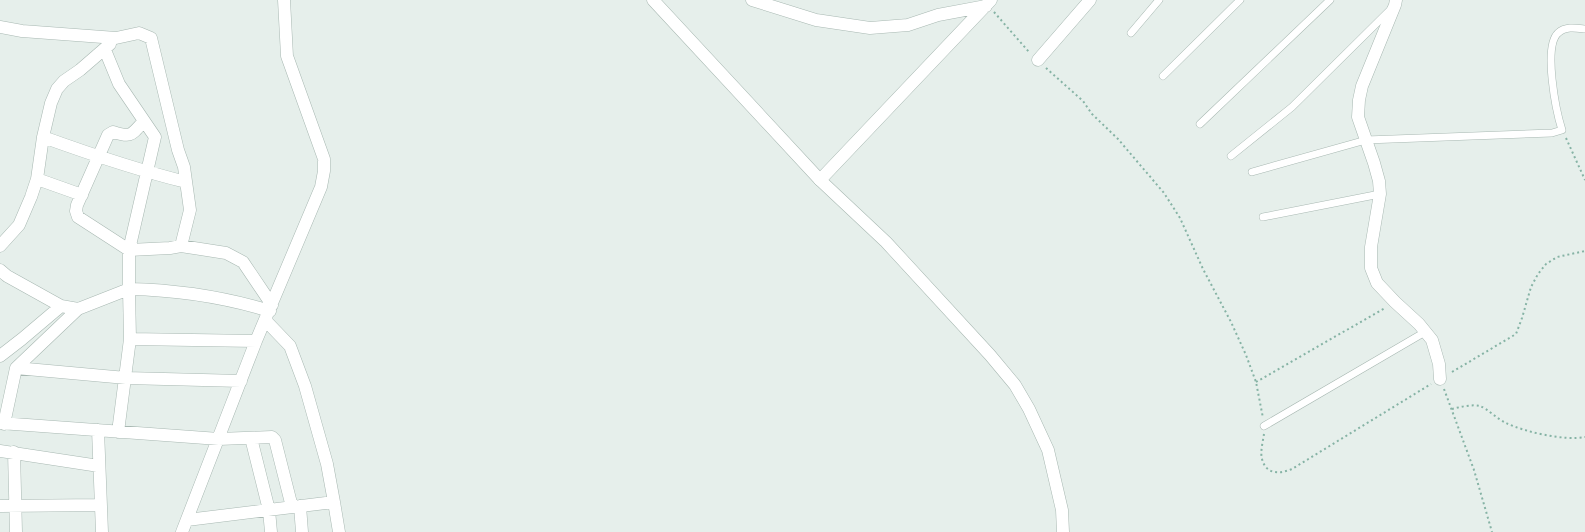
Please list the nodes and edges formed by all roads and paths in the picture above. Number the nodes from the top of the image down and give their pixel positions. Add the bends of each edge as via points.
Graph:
1 (284, 0) edge
2 (653, 0) edge
3 (752, 0) edge
4 (1090, 0) edge
5 (1159, 0) edge
6 (1240, 0) edge
7 (1330, 0) edge
8 (988, 3) edge
9 (1396, 3) edge
10 (0, 27) edge
11 (1585, 29) edge
12 (1131, 34) dead end
13 (116, 38) junction
14 (105, 50) junction
15 (1038, 60) junction
16 (1163, 76) dead end
17 (144, 121) junction
18 (1200, 124) dead end
19 (173, 130) junction
20 (1562, 130) junction
21 (43, 137) junction
22 (155, 137) junction
23 (1366, 140) junction
24 (1231, 156) dead end
25 (99, 157) junction
26 (1252, 172) dead end
27 (148, 173) junction
28 (37, 179) junction
29 (820, 180) junction
30 (1585, 180) edge
31 (186, 182) junction
32 (82, 194) junction
33 (1380, 194) junction
34 (1263, 217) dead end
35 (0, 246) edge
36 (181, 246) junction
37 (129, 250) junction
38 (1585, 251) edge
39 (2, 276) edge
40 (129, 289) junction
41 (1395, 302) junction
42 (61, 306) junction
43 (78, 309) junction
44 (269, 313) junction
45 (1425, 332) junction
46 (130, 340) junction
47 (256, 341) junction
48 (2, 352) edge
49 (16, 368) junction
50 (126, 378) junction
51 (1440, 378) junction
52 (241, 381) junction
53 (1256, 382) junction
54 (1452, 409) junction
55 (2, 423) edge
56 (1264, 426) junction
57 (98, 430) junction
58 (118, 432) junction
59 (1585, 437) edge
60 (251, 438) junction
61 (219, 439) junction
62 (0, 451) edge
63 (14, 452) junction
64 (99, 466) junction
65 (334, 502) junction
66 (101, 505) junction
67 (0, 506) edge
68 (14, 506) junction
69 (296, 507) junction
70 (269, 510) junction
71 (187, 520) junction
72 (16, 532) edge
73 (102, 532) edge
74 (182, 532) edge
75 (271, 532) edge
76 (302, 532) edge
77 (339, 532) edge
78 (1064, 532) edge
79 (1492, 532) edge

1 - 44 street via 287,56 324,159 324,171 320,187
2 - 29 street
3 - 8 street via 816,20 870,28 908,25
4 - 15 street
5 - 12 lane
6 - 16 lane
7 - 18 lane
8 - 15 path via 1025,49
8 - 29 street
9 - 23 street via 1362,86 1358,117
9 - 24 lane via 1292,107
10 - 13 street
11 - 20 lane via 1566,28 1558,33 1552,47 1554,96
13 - 14 street
13 - 19 street via 139,33 151,38
14 - 17 street via 119,84
14 - 21 street via 57,88
15 - 53 path via 1083,101 1164,193 1180,218 1231,322
17 - 22 street
17 - 25 street via 132,134 125,136 112,132 108,135
19 - 22 street
19 - 31 street
20 - 23 lane via 1552,133
20 - 30 path
21 - 25 street
21 - 28 street
22 - 27 street
23 - 26 lane
23 - 33 street
25 - 27 street
25 - 32 street
27 - 31 street
27 - 37 street
28 - 32 street
28 - 35 street via 19,225
29 - 78 street via 886,242 1015,385 1048,450 1062,510
31 - 36 street via 190,210
32 - 37 street via 76,211 78,217
33 - 34 lane
33 - 41 street via 1371,247 1371,268 1377,283
36 - 37 street
36 - 44 street via 236,256 243,262
37 - 40 street
38 - 51 path via 1557,257 1546,264 1531,287 1518,330 1512,337
39 - 42 street
40 - 43 street
40 - 44 street via 208,296 236,301
40 - 46 street
41 - 45 street
41 - 53 path
42 - 43 street
42 - 48 street via 22,339
43 - 49 street
44 - 47 street
44 - 65 street via 290,346 305,386 327,464
45 - 51 street via 1432,340 1436,351
45 - 56 lane
46 - 47 street
46 - 50 street
47 - 52 street
49 - 50 street
49 - 55 street
50 - 52 street
50 - 58 street
51 - 54 path
51 - 56 path via 1283,473 1273,473 1266,468 1261,458
52 - 61 street
53 - 56 path
54 - 59 path via 1480,406 1506,423 1528,431 1553,436
54 - 79 path via 1474,470
55 - 57 street
57 - 58 street
57 - 64 street
58 - 61 street
60 - 61 street
60 - 69 street via 269,436 275,440
60 - 70 street
61 - 71 street
62 - 63 street
63 - 64 street
63 - 68 street
64 - 66 street
65 - 69 street
65 - 77 street
66 - 68 street
66 - 73 street
67 - 68 street
68 - 72 street
69 - 70 street
69 - 76 street
70 - 71 street
70 - 75 street
71 - 74 street

